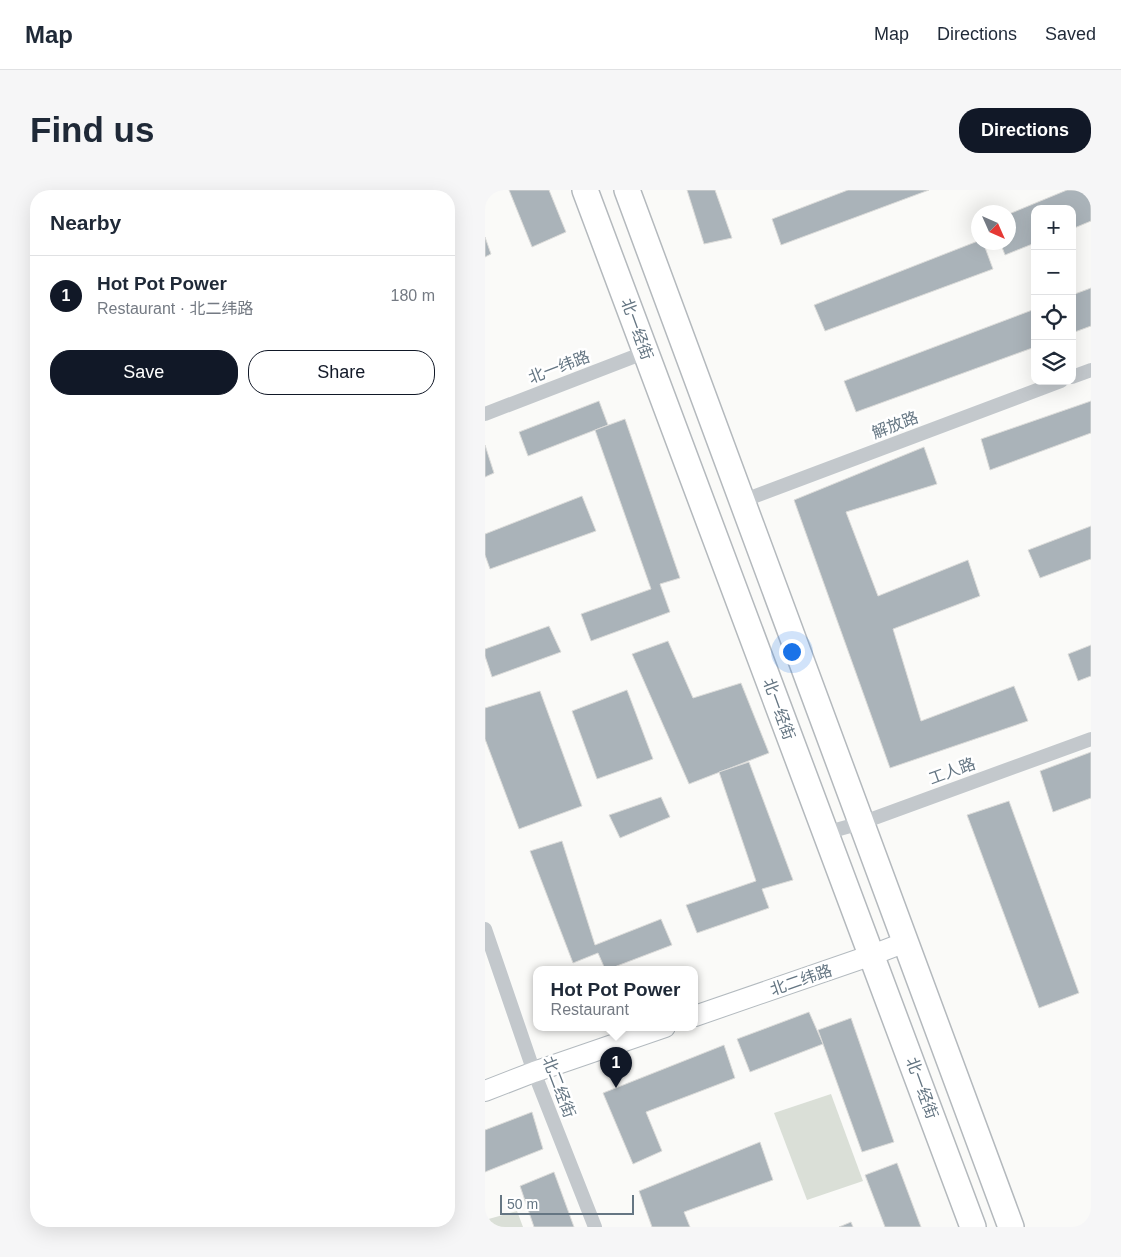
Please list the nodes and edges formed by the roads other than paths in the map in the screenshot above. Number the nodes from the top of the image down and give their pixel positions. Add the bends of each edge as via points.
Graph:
1 (585, 190) edge
2 (627, 190) edge
3 (646, 352) junction
4 (1091, 370) edge
5 (1076, 376) edge
6 (1050, 385) edge
7 (485, 414) edge
8 (742, 501) junction
9 (1091, 739) edge
10 (861, 823) junction
11 (825, 833) junction
12 (485, 928) edge
13 (906, 942) junction
14 (872, 955) junction
15 (698, 1015) edge
16 (653, 1031) edge
17 (534, 1072) junction
18 (485, 1091) edge
19 (595, 1227) edge
20 (973, 1227) edge
21 (1011, 1227) edge

1 - 3 highway, 北一经街
2 - 8 highway
3 - 7 street, 北一纬路
3 - 11 highway, 北一经街
4 - 5 street
6 - 8 street, 解放路
8 - 10 highway
9 - 10 street, 工人路
10 - 11 street, 工人路
10 - 13 highway
11 - 14 highway, 北一经街
12 - 17 street, 北二经街
13 - 14 street, 北二纬路
13 - 21 highway
14 - 15 street, 北二纬路
14 - 20 highway, 北一经街
16 - 17 street
17 - 18 street
17 - 19 street, 北二经街

